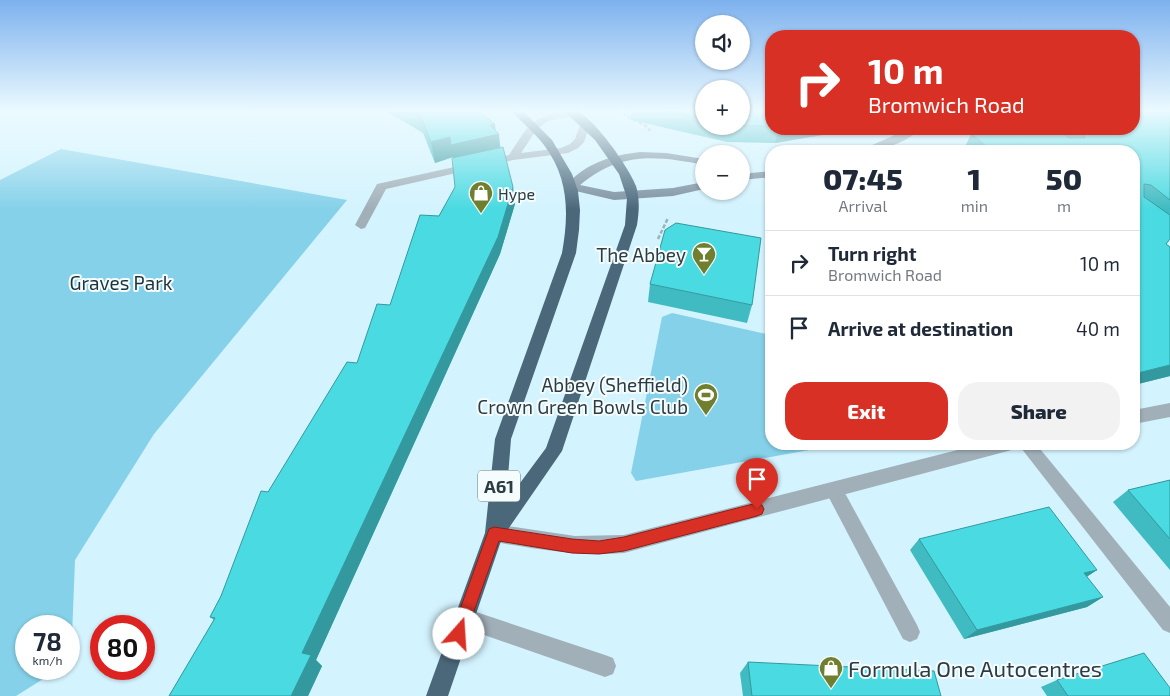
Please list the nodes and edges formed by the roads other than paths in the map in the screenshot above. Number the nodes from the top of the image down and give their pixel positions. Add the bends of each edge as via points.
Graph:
1 (522, 143) edge
2 (548, 143) edge
3 (577, 143) edge
4 (604, 143) edge
5 (555, 152) junction
6 (513, 157) junction
7 (615, 159) junction
8 (695, 161) edge
9 (765, 174) edge
10 (750, 175) edge
11 (572, 187) junction
12 (695, 188) edge
13 (632, 196) junction
14 (361, 225) dead end
15 (1170, 410) edge
16 (1140, 416) edge
17 (985, 450) edge
18 (1031, 450) edge
19 (834, 490) junction
20 (494, 533) junction
21 (464, 618) junction
22 (1170, 623) edge
23 (910, 632) dead end
24 (604, 666) dead end
25 (437, 696) edge

1 - 6 street
2 - 5 highway, A61
3 - 5 street
4 - 7 highway, A61
5 - 6 street
5 - 11 highway, A61
6 - 14 street via 380,186
7 - 8 main road via 631,156
7 - 11 main road via 601,164
7 - 13 highway, A61
9 - 10 main road
11 - 13 main road via 614,196
11 - 20 highway, A61 via 575,218 568,253 503,439
12 - 13 main road
13 - 20 highway, A61 via 631,225 553,451
15 - 16 street
17 - 19 street
18 - 22 street
19 - 20 street via 599,548
19 - 23 street
20 - 21 highway, A61
21 - 24 street
21 - 25 highway, A61

